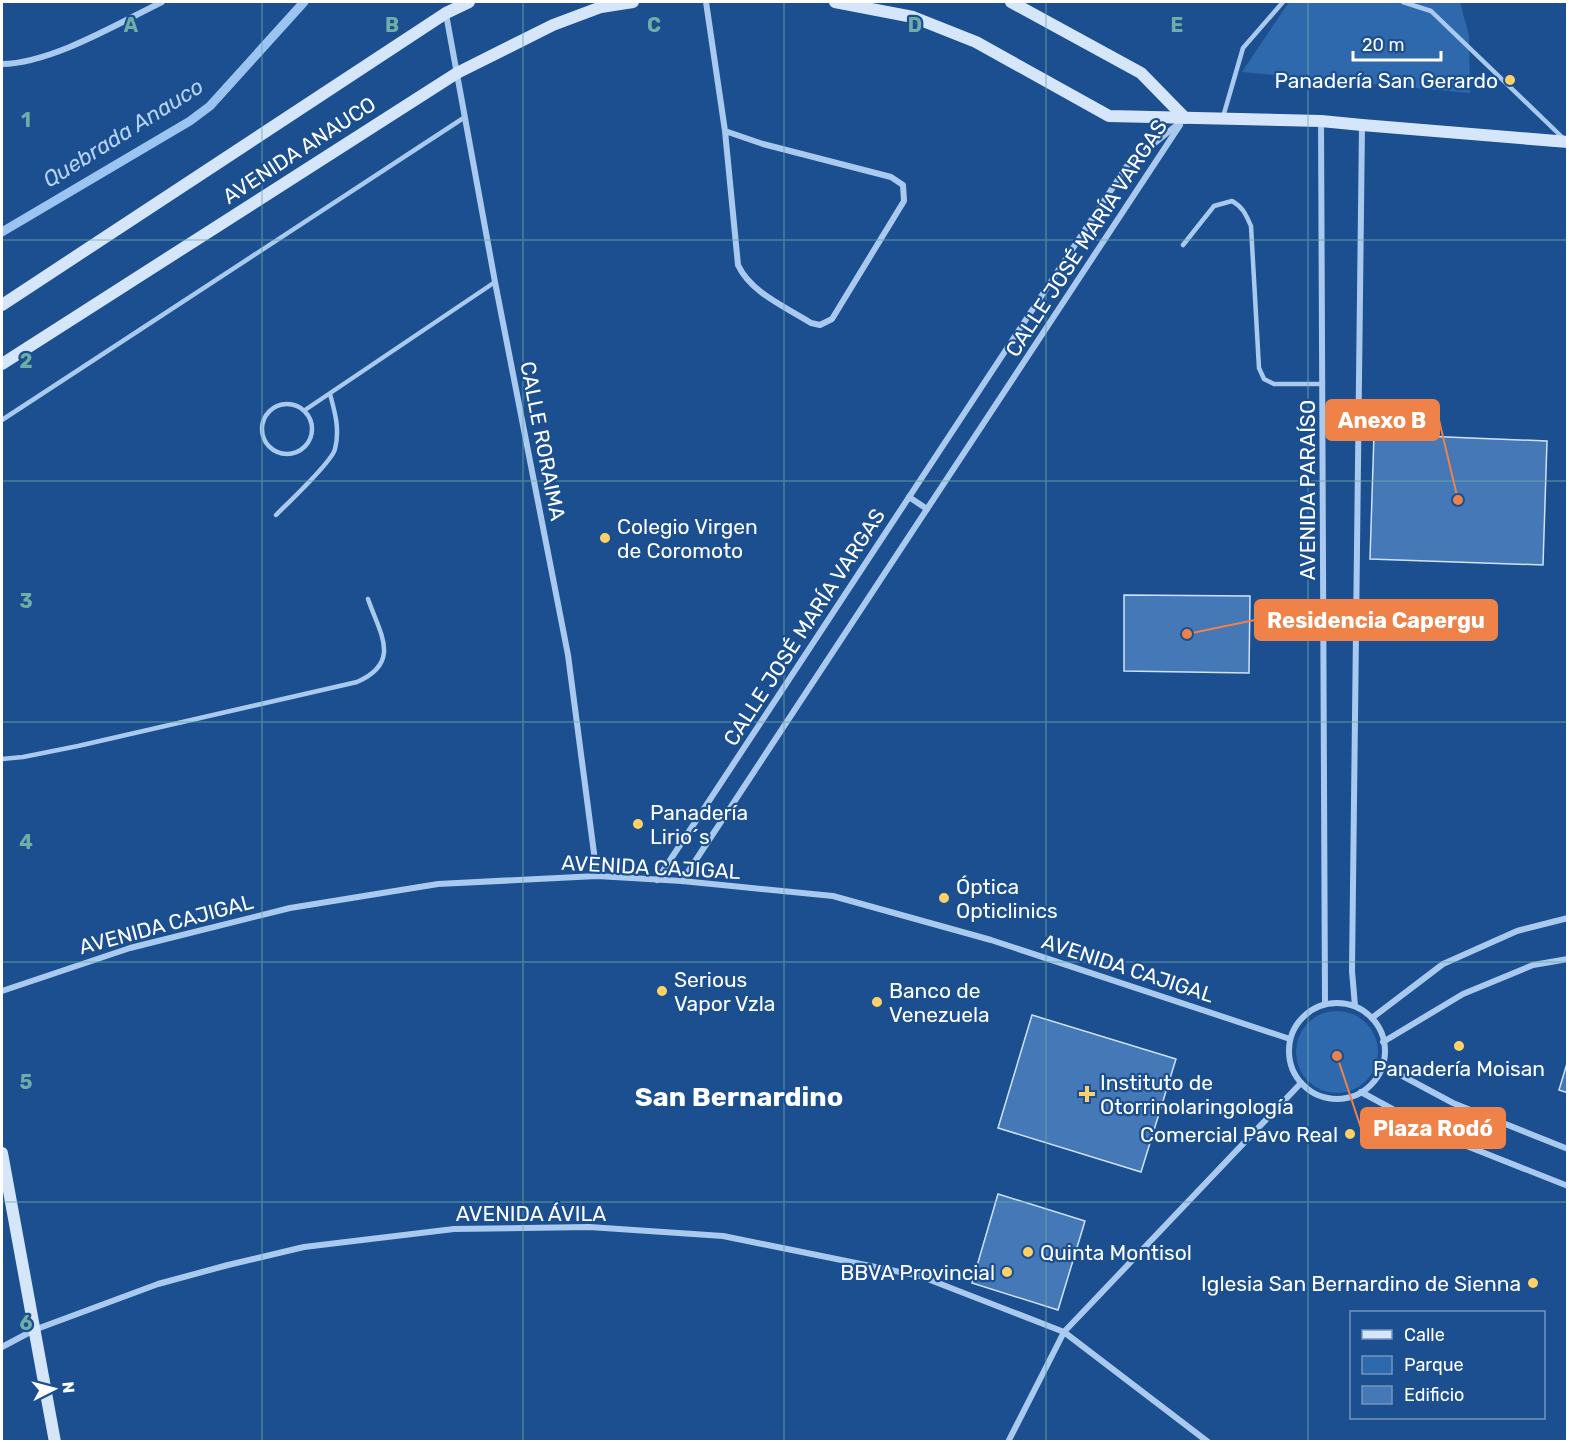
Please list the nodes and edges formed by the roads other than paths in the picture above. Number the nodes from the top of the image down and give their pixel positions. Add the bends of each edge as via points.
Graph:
1 (162, 2) edge
2 (469, 2) edge
3 (633, 2) edge
4 (706, 2) edge
5 (835, 2) edge
6 (1011, 2) edge
7 (1282, 2) edge
8 (1403, 2) edge
9 (446, 13) junction
10 (2, 64) edge
11 (457, 73) junction
12 (465, 117) junction
13 (1185, 118) junction
14 (1222, 119) junction
15 (1321, 121) junction
16 (1362, 126) junction
17 (725, 131) junction
18 (1567, 142) edge
19 (1183, 245) dead end
20 (495, 282) junction
21 (2, 305) edge
22 (2, 364) edge
23 (1323, 384) junction
24 (330, 394) junction
25 (305, 410) junction
26 (2, 420) edge
27 (909, 497) junction
28 (927, 509) junction
29 (276, 515) dead end
30 (368, 599) dead end
31 (2, 759) edge
32 (597, 876) junction
33 (657, 880) junction
34 (682, 881) junction
35 (1568, 918) edge
36 (1568, 958) edge
37 (2, 991) edge
38 (1325, 1004) junction
39 (1354, 1006) junction
40 (1372, 1018) junction
41 (1290, 1038) junction
42 (1383, 1042) junction
43 (1382, 1065) junction
44 (1301, 1083) junction
45 (1361, 1092) junction
46 (1568, 1149) edge
47 (2, 1153) edge
48 (1568, 1186) edge
49 (34, 1330) junction
50 (1064, 1332) junction
51 (2, 1347) edge
52 (55, 1442) edge
53 (1008, 1442) edge
54 (1208, 1442) edge

1 - 10 street via 38,59
2 - 9 main road, AVENIDA ANAUCO
3 - 11 main road, AVENIDA ANAUCO via 600,8 553,25
4 - 17 street
5 - 13 main road via 913,17 975,42 1109,116
6 - 13 main road via 1141,74
7 - 14 lane via 1243,48
8 - 18 lane via 1431,11
9 - 11 street, CALLE RORAIMA
9 - 21 main road, AVENIDA ANAUCO
11 - 12 street, CALLE RORAIMA
11 - 22 main road, AVENIDA ANAUCO
12 - 20 street, CALLE RORAIMA
12 - 26 lane
13 - 14 main road
13 - 27 street, CALLE JOSÉ MARÍA VARGAS via 1127,166
13 - 28 street, CALLE JOSÉ MARÍA VARGAS
14 - 15 main road
15 - 16 main road
15 - 23 street, AVENIDA PARAÍSO
16 - 18 main road
16 - 39 street
17 - 17 street via 891,177 903,185 904,201 832,319 820,325 811,323 742,276 735,246
19 - 23 lane via 1214,206 1232,201 1239,204 1251,226 1259,368 1264,379 1274,384
20 - 24 lane
20 - 32 street, CALLE RORAIMA via 567,655
23 - 38 street, AVENIDA PARAÍSO
24 - 25 lane
24 - 29 lane via 338,432 335,451
25 - 25 lane via 312,422 312,436 305,447 293,454 280,454 268,447 262,435 262,422 268,410 280,403
27 - 28 street
27 - 33 street, CALLE JOSÉ MARÍA VARGAS
28 - 34 street, CALLE JOSÉ MARÍA VARGAS
30 - 31 lane via 384,645 384,658 378,669 357,682 78,746
32 - 33 street, AVENIDA CAJIGAL
32 - 37 street, AVENIDA CAJIGAL via 438,884 290,908 130,948
33 - 34 street, AVENIDA CAJIGAL
34 - 41 street, AVENIDA CAJIGAL via 833,896 991,940
35 - 40 street via 1517,931 1443,964
36 - 42 street via 1533,965 1463,994
38 - 39 street
38 - 41 street via 1303,1017
39 - 40 street
40 - 42 street
41 - 44 street via 1289,1058
42 - 43 street
43 - 45 street via 1378,1076
43 - 46 street via 1453,1102
44 - 45 street via 1312,1092 1333,1099
44 - 50 street
45 - 48 street via 1444,1137
47 - 49 main road
49 - 50 street, AVENIDA ÁVILA via 158,1284 304,1247 454,1229 589,1227 723,1236 920,1276
49 - 51 street, AVENIDA ÁVILA
49 - 52 main road
50 - 53 street
50 - 54 street, AVENIDA ÁVILA

